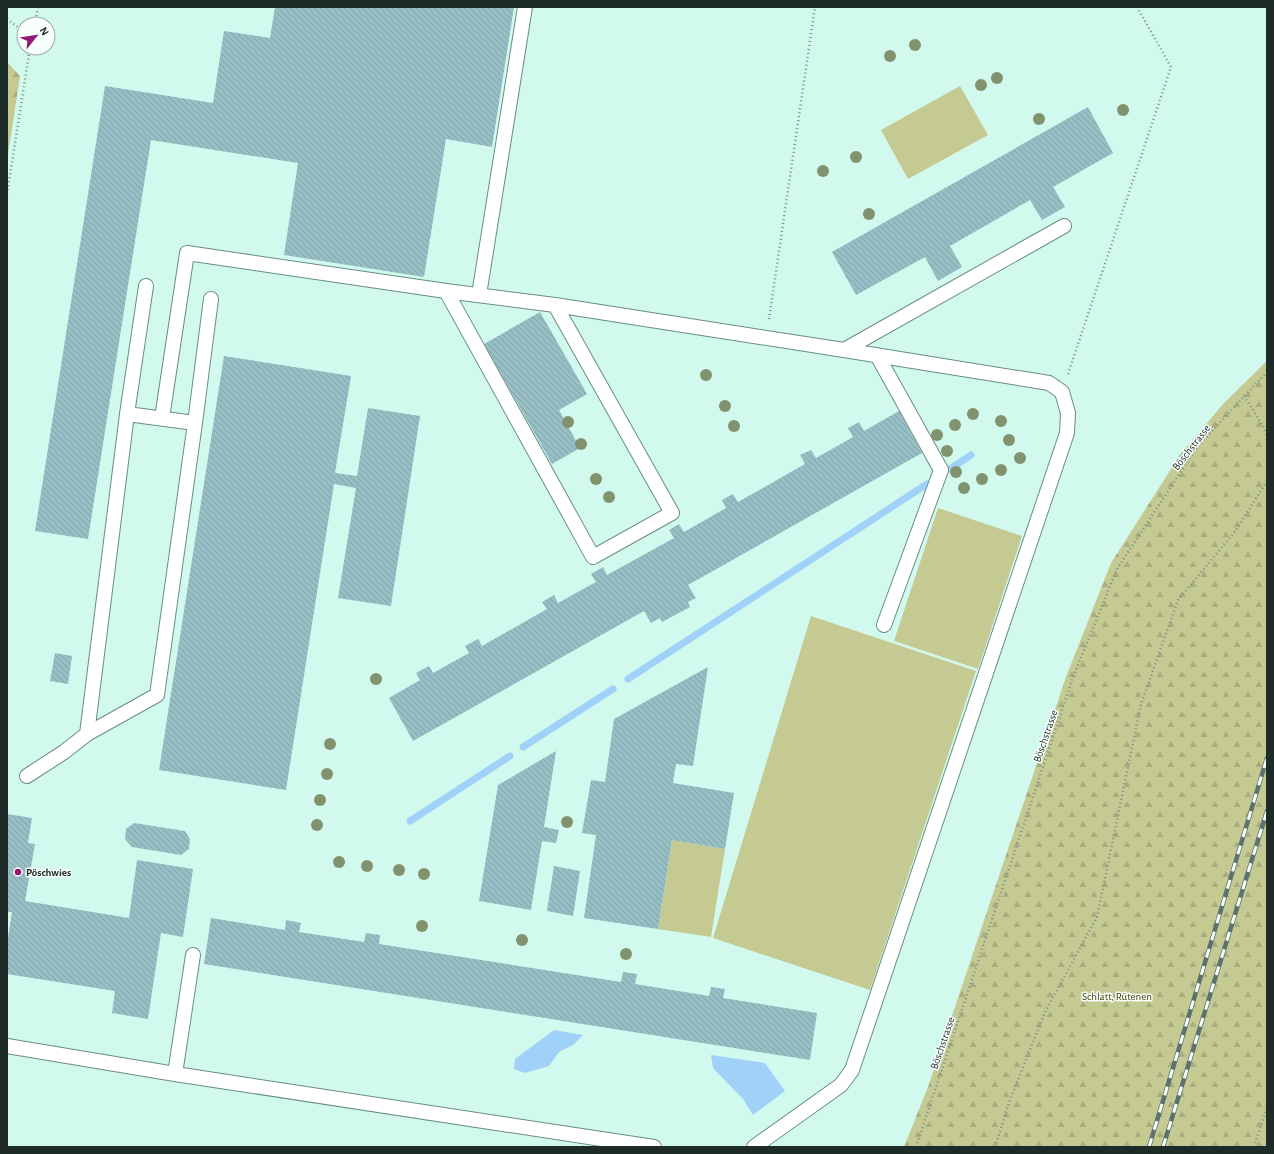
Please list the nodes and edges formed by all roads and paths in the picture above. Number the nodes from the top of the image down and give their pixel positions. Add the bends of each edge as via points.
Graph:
1 (525, 7) edge
2 (815, 7) edge
3 (1137, 7) edge
4 (7, 19) edge
5 (16, 26) edge
6 (28, 57) edge
7 (7, 194) edge
8 (1064, 226) dead end
9 (146, 286) dead end
10 (446, 291) junction
11 (479, 295) junction
12 (211, 299) dead end
13 (555, 304) junction
14 (766, 338) junction
15 (844, 350) junction
16 (877, 355) junction
17 (1267, 372) edge
18 (1062, 392) junction
19 (1244, 396) junction
20 (127, 414) junction
21 (162, 418) junction
22 (195, 423) junction
23 (1267, 436) edge
24 (1267, 481) edge
25 (884, 625) dead end
26 (87, 734) junction
27 (27, 776) dead end
28 (193, 955) dead end
29 (7, 1046) edge
30 (175, 1074) junction
31 (1267, 1107) edge
32 (916, 1146) edge
33 (654, 1147) edge
34 (754, 1147) edge
35 (995, 1147) edge
36 (1254, 1147) edge

1 - 11 lane
2 - 14 path
3 - 18 path via 1171,67
4 - 5 path
6 - 7 path
8 - 15 lane
9 - 20 lane
10 - 11 lane
10 - 13 lane via 593,558 672,513
10 - 21 lane via 187,253
11 - 13 lane
12 - 22 lane
13 - 14 lane
14 - 15 lane
15 - 16 lane
16 - 18 lane via 1049,383
16 - 25 lane via 941,470
17 - 19 path, Böschstrasse
18 - 34 lane via 1068,412 1067,433 852,1070 841,1085
19 - 23 path
19 - 32 path, Böschstrasse via 1197,447 1117,569 1072,680
20 - 21 lane
20 - 26 lane
21 - 22 lane
22 - 26 lane via 157,695
24 - 35 path via 1234,533 1178,600 1141,704 1097,917 1045,1012 1010,1100
26 - 27 lane
28 - 30 lane
29 - 30 lane
30 - 33 lane
31 - 36 path

